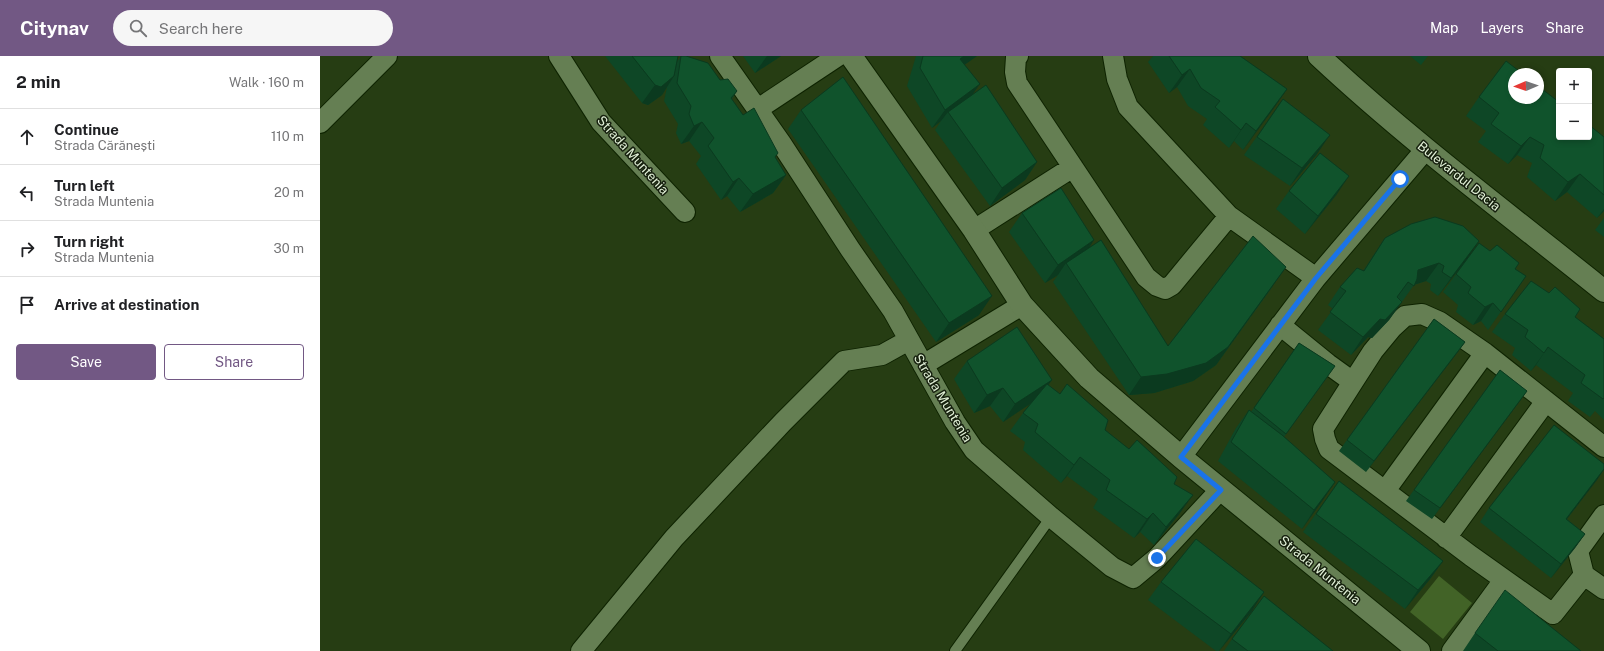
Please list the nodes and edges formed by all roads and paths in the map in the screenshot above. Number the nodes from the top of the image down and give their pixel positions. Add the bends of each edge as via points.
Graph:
1 (387, 56) edge
2 (559, 56) edge
3 (720, 56) edge
4 (838, 56) edge
5 (851, 56) edge
6 (1018, 56) edge
7 (1113, 56) edge
8 (1319, 56) edge
9 (758, 109) junction
10 (320, 123) edge
11 (1426, 149) junction
12 (1073, 167) junction
13 (685, 212) dead end
14 (1229, 216) junction
15 (974, 230) junction
16 (1316, 278) junction
17 (1604, 291) edge
18 (1022, 305) junction
19 (1280, 325) junction
20 (909, 340) junction
21 (1485, 354) junction
22 (923, 365) junction
23 (1353, 382) junction
24 (1546, 401) junction
25 (1604, 447) edge
26 (1181, 457) junction
27 (1221, 490) junction
28 (1385, 491) junction
29 (1604, 514) edge
30 (1051, 517) junction
31 (1446, 538) junction
32 (1584, 575) junction
33 (1504, 580) junction
34 (1604, 589) edge
35 (581, 651) edge
36 (955, 651) edge
37 (1420, 651) edge
38 (1452, 651) edge

1 - 10 street
2 - 13 street, Strada Muntenia via 601,122
3 - 9 street, Strada Muntenia
4 - 9 street
5 - 15 street, Strada Muntenia
6 - 12 street via 1015,72 1017,83
7 - 14 street via 1117,79 1128,106
8 - 11 street, Bulevardul Dacia
9 - 20 street, Strada Muntenia via 893,311
11 - 16 street
11 - 17 street, Bulevardul Dacia
12 - 14 street via 1146,277 1165,289 1172,286
12 - 15 street
14 - 16 street
15 - 18 street, Strada Muntenia
16 - 19 street
18 - 22 street
18 - 26 street, Strada Muntenia via 1089,378
19 - 23 street
19 - 26 street
20 - 22 street, Strada Muntenia
20 - 35 street via 882,355 844,362 678,533
21 - 23 street via 1440,322 1422,314 1405,316 1373,351
21 - 24 street
21 - 28 street
22 - 30 street, Strada Muntenia via 974,450
23 - 28 street via 1323,429 1325,439 1329,450
24 - 25 street
24 - 31 street
26 - 27 street, Strada Muntenia
27 - 30 street, Strada Muntenia via 1157,558 1134,578 1112,567
27 - 37 street, Strada Muntenia
28 - 31 street
29 - 32 street via 1578,551
30 - 36 lane
31 - 33 street
32 - 33 street via 1553,614
32 - 34 street
33 - 38 street

